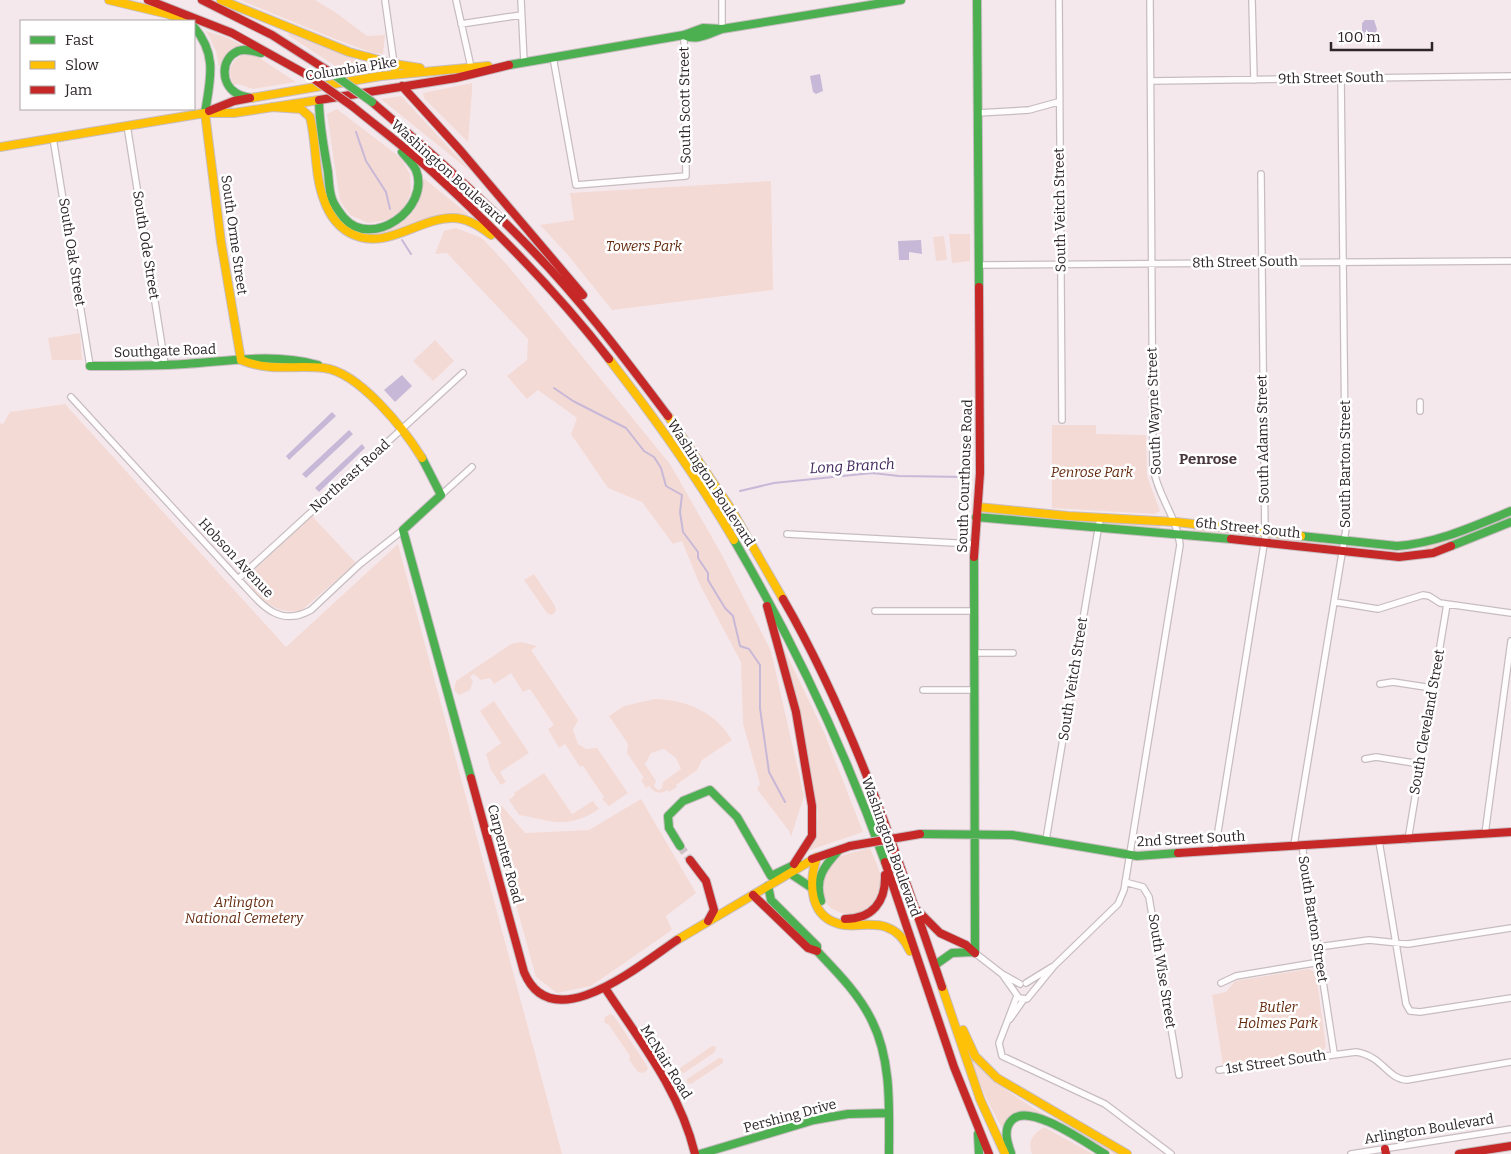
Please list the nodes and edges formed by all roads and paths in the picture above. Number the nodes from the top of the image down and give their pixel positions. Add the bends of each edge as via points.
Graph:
1 (109, 0) edge
2 (136, 0) edge
3 (148, 0) edge
4 (202, 0) edge
5 (221, 0) edge
6 (385, 0) edge
7 (456, 0) edge
8 (520, 0) edge
9 (722, 0) edge
10 (901, 0) edge
11 (976, 0) edge
12 (1059, 0) edge
13 (1150, 0) edge
14 (1252, 0) edge
15 (172, 8) junction
16 (521, 15) junction
17 (183, 20) edge
18 (461, 24) junction
19 (195, 28) edge
20 (722, 29) junction
21 (684, 35) junction
22 (553, 57) junction
23 (524, 62) junction
24 (394, 64) junction
25 (504, 66) junction
26 (471, 67) junction
27 (449, 69) junction
28 (396, 74) junction
29 (1511, 76) edge
30 (311, 77) junction
31 (1342, 78) junction
32 (1254, 80) junction
33 (1151, 81) junction
34 (402, 86) junction
35 (251, 98) junction
36 (319, 100) junction
37 (1058, 102) junction
38 (352, 106) junction
39 (272, 107) junction
40 (205, 113) junction
41 (977, 113) junction
42 (127, 125) junction
43 (53, 138) junction
44 (0, 147) edge
45 (1261, 174) dead end
46 (1511, 261) edge
47 (1261, 262) junction
48 (1343, 262) junction
49 (1152, 263) junction
50 (978, 265) junction
51 (1060, 265) junction
52 (538, 276) junction
53 (626, 357) junction
54 (241, 360) junction
55 (165, 365) junction
56 (90, 366) joint
57 (463, 373) dead end
58 (71, 397) dead end
59 (1420, 402) dead end
60 (1420, 411) dead end
61 (1062, 420) dead end
62 (402, 430) junction
63 (472, 467) dead end
64 (441, 496) junction
65 (978, 507) junction
66 (1511, 511) edge
67 (976, 517) junction
68 (1100, 518) junction
69 (1176, 522) junction
70 (1511, 522) edge
71 (1098, 528) junction
72 (403, 530) junction
73 (1265, 532) junction
74 (787, 534) dead end
75 (1179, 534) junction
76 (1345, 541) junction
77 (1264, 543) junction
78 (974, 544) junction
79 (1343, 551) junction
80 (238, 579) junction
81 (762, 588) junction
82 (1335, 602) junction
83 (1447, 604) junction
84 (875, 611) dead end
85 (974, 611) junction
86 (1511, 613) edge
87 (1511, 641) edge
88 (974, 653) junction
89 (1013, 653) dead end
90 (1380, 684) dead end
91 (1432, 688) junction
92 (923, 690) dead end
93 (974, 690) junction
94 (1365, 759) dead end
95 (1420, 764) junction
96 (1511, 832) edge
97 (974, 833) junction
98 (1485, 834) junction
99 (1046, 840) junction
100 (1408, 840) junction
101 (1379, 841) junction
102 (1298, 845) junction
103 (680, 846) tunnel mouth
104 (839, 850) junction
105 (1215, 850) junction
106 (1128, 855) junction
107 (816, 857) junction
108 (884, 859) junction
109 (690, 860) tunnel mouth
110 (794, 864) junction
111 (785, 874) junction
112 (1125, 882) junction
113 (768, 886) junction
114 (809, 886) junction
115 (753, 895) junction
116 (916, 909) junction
117 (708, 921) junction
118 (1511, 928) edge
119 (1397, 944) junction
120 (1318, 947) junction
121 (817, 951) junction
122 (975, 953) junction
123 (1320, 962) junction
124 (935, 965) junction
125 (1054, 966) junction
126 (1002, 974) junction
127 (926, 982) junction
128 (1023, 983) junction
129 (1221, 983) dead end
130 (604, 988) junction
131 (1032, 991) junction
132 (1016, 994) junction
133 (945, 995) junction
134 (1511, 998) edge
135 (1024, 999) junction
136 (1006, 1025) junction
137 (1334, 1053) junction
138 (1511, 1062) edge
139 (1219, 1070) dead end
140 (1179, 1074) dead end
141 (889, 1113) junction
142 (977, 1128) junction
143 (1511, 1129) edge
144 (1511, 1146) edge
145 (1385, 1152) edge
146 (695, 1154) edge
147 (700, 1154) edge
148 (889, 1154) edge
149 (979, 1154) edge
150 (989, 1154) edge
151 (1005, 1154) edge
152 (1012, 1154) edge
153 (1105, 1154) edge
154 (1127, 1154) edge
155 (1170, 1154) edge
156 (1351, 1154) edge
157 (1459, 1154) edge

1 - 17 main road
2 - 15 main road
3 - 15 main road
4 - 53 main road, Washington Boulevard, bridge via 258,27 332,74 372,102 443,161 502,217 578,299
5 - 24 main road via 339,48
6 - 24 street
7 - 18 street
8 - 16 street
9 - 20 street
10 - 20 main road, Columbia Pike
11 - 41 main road, South Courthouse Road
12 - 37 street, South Veitch Street
13 - 33 street, South Wayne Street
14 - 32 street
15 - 30 main road, Washington Boulevard via 242,36
16 - 18 street
16 - 23 street
18 - 26 street
19 - 40 main road, South Orme Street via 208,46 212,63
20 - 21 main road, Columbia Pike via 712,27
21 - 22 main road, Columbia Pike
21 - 22 street, South Scott Street via 686,176 576,185
22 - 23 main road, Columbia Pike
23 - 25 main road, Columbia Pike
24 - 27 main road
24 - 28 main road
25 - 26 main road, Columbia Pike
25 - 34 main road, Columbia Pike
26 - 27 main road, Columbia Pike
27 - 28 main road, Columbia Pike
28 - 34 main road
28 - 35 main road, Columbia Pike
29 - 31 street, 9th Street South
30 - 35 main road via 256,50 242,49 228,58 224,79 233,93
30 - 38 main road, Washington Boulevard, bridge
31 - 32 street, 9th Street South
31 - 48 street, South Barton Street
32 - 33 street, 9th Street South
33 - 49 street, South Wayne Street
34 - 36 main road, Columbia Pike
34 - 53 main road via 556,262 599,315
35 - 40 main road, Columbia Pike
36 - 38 main road via 331,193 337,210 349,222 360,227 389,227 413,206 418,188 416,172 408,158 374,130
36 - 39 main road, Columbia Pike
37 - 41 street via 1029,110
37 - 51 street, South Veitch Street
38 - 52 main road, Washington Boulevard via 451,188
39 - 40 main road, Columbia Pike via 234,113
39 - 52 main road via 301,109 310,117 324,202 332,216 349,232 364,238 382,239 438,220 464,220 484,228
40 - 42 main road, Columbia Pike
40 - 54 main road, South Orme Street via 221,242
41 - 50 main road, South Courthouse Road
42 - 43 main road, Columbia Pike
42 - 55 street, South Ode Street
43 - 44 main road, Columbia Pike
43 - 56 street, South Oak Street
45 - 47 street, South Adams Street
46 - 48 street, 8th Street South
47 - 48 street, 8th Street South
47 - 49 street, 8th Street South
47 - 73 street, South Adams Street
48 - 76 street, South Barton Street
49 - 51 street, 8th Street South
49 - 69 street, South Wayne Street via 1153,467 1157,485
50 - 51 street, 8th Street South
50 - 65 main road, South Courthouse Road
51 - 61 street, South Veitch Street
52 - 81 main road, Washington Boulevard via 594,340 671,442
53 - 116 main road, Washington Boulevard via 719,491 794,621 857,754
54 - 55 main road, Southgate Road
54 - 62 main road, Southgate Road via 271,370 324,368 341,372
55 - 56 main road, Southgate Road
57 - 62 street, Northeast Road
58 - 80 street, Hobson Avenue
59 - 60 street
62 - 64 main road, Southgate Road via 426,464
62 - 80 street, Northeast Road
63 - 64 street, Hobson Avenue
64 - 72 main road, Hobson Avenue
65 - 67 main road, South Courthouse Road
65 - 68 main road, 6th Street South
66 - 76 main road, 6th Street South via 1412,546
67 - 71 main road, 6th Street South
67 - 78 main road, South Courthouse Road
68 - 69 main road, 6th Street South
68 - 71 street, South Veitch Street
69 - 73 main road, 6th Street South
69 - 75 street, South Wayne Street
70 - 79 main road, 6th Street South via 1417,556
71 - 75 main road, 6th Street South
71 - 99 street, South Veitch Street
72 - 80 street, Hobson Avenue via 302,615 276,614 264,607
72 - 130 main road, Carpenter Road via 528,982 540,995 556,1001 566,1001
73 - 76 main road, 6th Street South
73 - 77 street, South Adams Street
74 - 78 street
75 - 77 main road, 6th Street South
75 - 106 street, South Wayne Street via 1180,545
76 - 79 street, South Barton Street
77 - 79 main road, 6th Street South
77 - 105 street, South Adams Street
78 - 85 main road, South Courthouse Road
79 - 82 street, South Barton Street
81 - 108 main road, Washington Boulevard via 834,733
81 - 110 main road via 796,712 812,806 812,836
82 - 83 street via 1378,609 1423,595
82 - 102 street, South Barton Street
83 - 86 street
83 - 91 street, South Cleveland Street
84 - 85 street
85 - 88 main road, South Courthouse Road
87 - 98 street
88 - 89 street
88 - 93 main road, South Courthouse Road
90 - 91 street via 1393,682
91 - 95 street, South Cleveland Street
92 - 93 street
93 - 97 main road, South Courthouse Road
94 - 95 street via 1376,757
95 - 100 street, South Cleveland Street
96 - 98 main road, 2nd Street South
97 - 99 main road, 2nd Street South via 1012,834
97 - 104 main road, 2nd Street South, bridge via 920,834
97 - 122 main road, South Courthouse Road
98 - 100 main road, 2nd Street South
99 - 106 main road, 2nd Street South
100 - 101 main road, 2nd Street South
101 - 102 main road, 2nd Street South
101 - 119 street
102 - 105 main road, 2nd Street South
102 - 120 street, South Barton Street
103 - 111 main road via 667,825 669,811 699,792 710,790 720,797 754,841 771,876
104 - 107 main road, 2nd Street South
104 - 108 main road via 822,870 817,891 828,911 844,919 864,917 881,903 886,885
105 - 106 main road, 2nd Street South
106 - 112 street, South Wayne Street
107 - 110 main road, 2nd Street South
107 - 111 main road, 2nd Street South
107 - 114 main road
108 - 127 main road, Washington Boulevard
109 - 117 main road, Carpenter Road via 706,881 714,910
110 - 111 main road, 2nd Street South
111 - 113 main road, Carpenter Road
111 - 114 main road via 803,880
112 - 125 street, South Wayne Street via 1120,902
112 - 140 street, South Wise Street via 1143,887 1149,897
113 - 115 main road, Carpenter Road
113 - 121 main road via 771,900 817,946
114 - 127 main road via 819,910 833,922 883,926 899,934
115 - 117 main road, Carpenter Road
115 - 121 main road via 808,948
116 - 122 main road via 940,933
116 - 124 main road, Washington Boulevard
117 - 130 main road, Carpenter Road
118 - 119 street
119 - 120 street via 1369,940
119 - 134 street via 1406,1004 1410,1011
120 - 123 street, South Barton Street
121 - 141 main road via 852,987 874,1023 888,1073
122 - 124 main road via 961,950 949,953
122 - 126 street
123 - 129 street via 1236,976
123 - 137 street, South Barton Street
124 - 133 main road, Washington Boulevard
125 - 128 street
125 - 131 street
126 - 128 street
126 - 132 street
127 - 142 main road, Washington Boulevard
128 - 131 street
128 - 132 street
130 - 146 main road, McNair Road via 679,1104 690,1130
131 - 135 street via 1030,997
132 - 135 street
132 - 136 street
133 - 151 main road, Washington Boulevard via 982,1103
133 - 154 main road via 975,1056 997,1078
135 - 136 street
136 - 155 street via 998,1046 1004,1058 1105,1104
137 - 138 street, 1st Street South via 1365,1053 1378,1059 1396,1078 1407,1080
137 - 139 street, 1st Street South
141 - 147 main road, Pershing Drive via 848,1114 814,1120
141 - 148 main road
142 - 149 main road
142 - 150 main road, Washington Boulevard
143 - 145 street, Arlington Boulevard
144 - 157 main road
145 - 156 street, Arlington Boulevard
152 - 153 main road via 1007,1142 1007,1128 1014,1119 1024,1115 1043,1119

